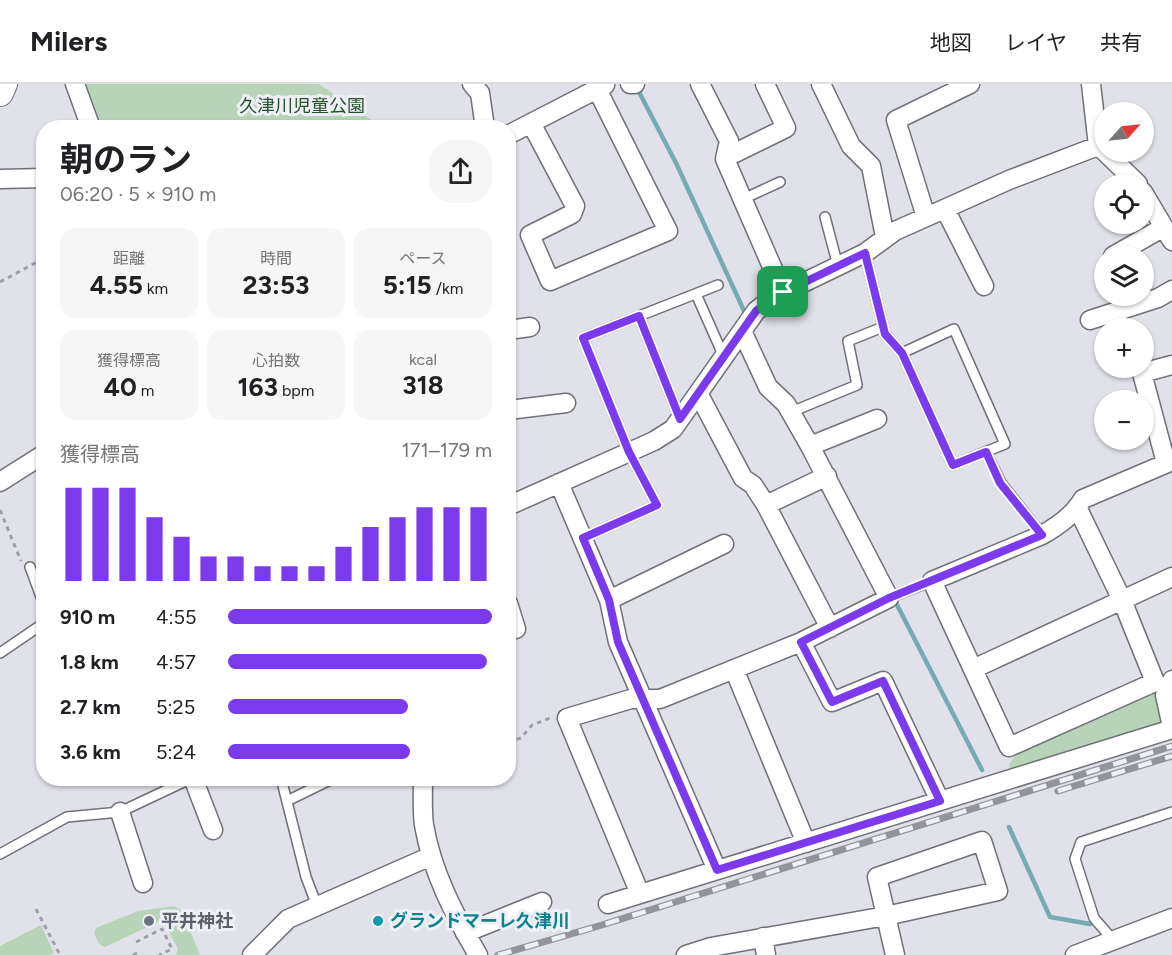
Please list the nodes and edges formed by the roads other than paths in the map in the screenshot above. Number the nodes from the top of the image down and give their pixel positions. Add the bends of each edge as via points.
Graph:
1 (3, 84) edge
2 (75, 84) edge
3 (472, 84) edge
4 (630, 84) edge
5 (635, 84) edge
6 (700, 84) edge
7 (765, 84) edge
8 (821, 84) edge
9 (970, 84) edge
10 (1091, 84) edge
11 (602, 87) edge
12 (0, 93) edge
13 (1094, 102) edge
14 (88, 120) edge
15 (484, 120) edge
16 (531, 123) junction
17 (516, 131) edge
18 (727, 150) junction
19 (1094, 152) edge
20 (1115, 162) edge
21 (1128, 174) edge
22 (0, 178) edge
23 (36, 178) edge
24 (780, 182) dead end
25 (743, 199) junction
26 (945, 209) junction
27 (1154, 210) edge
28 (825, 217) dead end
29 (926, 217) junction
30 (1168, 234) edge
31 (885, 237) junction
32 (1138, 246) edge
33 (865, 253) junction
34 (838, 266) junction
35 (718, 285) dead end
36 (984, 286) dead end
37 (1172, 290) edge
38 (783, 292) junction
39 (696, 294) junction
40 (639, 316) junction
41 (1090, 320) dead end
42 (530, 327) dead end
43 (883, 327) junction
44 (516, 329) edge
45 (742, 331) junction
46 (902, 353) junction
47 (724, 357) junction
48 (1172, 365) edge
49 (698, 393) junction
50 (566, 404) dead end
51 (516, 409) edge
52 (790, 412) junction
53 (680, 419) junction
54 (877, 419) dead end
55 (810, 446) junction
56 (629, 452) junction
57 (986, 452) junction
58 (36, 459) edge
59 (1169, 462) edge
60 (827, 476) junction
61 (0, 482) edge
62 (559, 483) junction
63 (516, 502) edge
64 (766, 505) junction
65 (1078, 508) junction
66 (1042, 535) junction
67 (583, 538) junction
68 (724, 544) dead end
69 (30, 567) road end
70 (1172, 577) edge
71 (932, 581) junction
72 (36, 583) edge
73 (889, 598) junction
74 (609, 600) junction
75 (1122, 600) junction
76 (36, 628) edge
77 (830, 628) junction
78 (801, 642) junction
79 (0, 653) edge
80 (734, 669) junction
81 (973, 669) junction
82 (1166, 681) edge
83 (643, 699) junction
84 (1172, 728) edge
85 (176, 786) edge
86 (196, 786) edge
87 (283, 786) edge
88 (318, 786) edge
89 (423, 786) edge
90 (287, 801) junction
91 (940, 801) junction
92 (120, 812) junction
93 (1172, 812) edge
94 (213, 830) dead end
95 (806, 843) junction
96 (0, 854) edge
97 (431, 856) junction
98 (717, 870) junction
99 (143, 883) dead end
100 (640, 894) junction
101 (542, 902) dead end
102 (608, 904) dead end
103 (317, 906) junction
104 (886, 916) junction
105 (1172, 918) edge
106 (465, 933) junction
107 (1113, 940) junction
108 (765, 946) edge
109 (252, 955) edge
110 (478, 955) edge
111 (686, 955) edge
112 (895, 955) edge
113 (1075, 955) edge

1 - 12 main road
2 - 14 street
3 - 15 street via 480,93
4 - 5 street
6 - 18 street via 729,141
7 - 18 street via 786,128 735,153
8 - 31 street via 851,146 871,166
9 - 29 street via 896,120
10 - 13 street
11 - 16 street
11 - 16 street via 668,231 550,281 530,235 572,214 575,206
16 - 17 street
18 - 25 street via 725,159
19 - 26 street via 1009,180
20 - 21 street
22 - 23 street
24 - 25 lane
25 - 38 street
26 - 29 street
26 - 36 street
27 - 30 street
28 - 34 lane
29 - 31 street
30 - 32 street
31 - 33 street
33 - 34 street
33 - 43 lane
34 - 38 street
35 - 39 lane
37 - 41 street
38 - 45 street via 756,311
39 - 40 lane
39 - 47 lane
40 - 53 lane
40 - 56 lane via 583,338
42 - 44 street
43 - 46 lane
43 - 52 lane via 848,341 857,386
45 - 47 street
45 - 52 street via 768,387
46 - 57 lane via 953,465
46 - 57 lane via 954,329 1005,444
47 - 49 street
48 - 59 street via 1142,373
49 - 53 street
49 - 64 street via 743,478 753,485
50 - 51 street
52 - 55 street
53 - 56 street via 674,429
54 - 55 street
55 - 60 street
56 - 62 street
56 - 67 lane via 657,505
57 - 66 lane via 1000,483
58 - 61 street
59 - 65 street via 1083,499
60 - 64 street
60 - 73 street
62 - 63 street
62 - 67 street
64 - 77 street
65 - 66 street
65 - 75 street
66 - 71 street
67 - 74 street
68 - 74 street
69 - 72 lane
70 - 75 street
71 - 73 lane
71 - 81 street
73 - 77 street
74 - 83 street via 618,642
75 - 81 street
75 - 82 street
76 - 79 lane
77 - 78 street
78 - 80 street
78 - 91 street via 832,702 883,681
80 - 83 street via 660,699
80 - 95 street
81 - 82 street via 1009,747
82 - 84 street
83 - 98 street
83 - 100 street via 567,718
84 - 91 street
85 - 92 lane
86 - 94 street
87 - 90 lane
88 - 90 lane
89 - 97 street via 424,823
90 - 103 lane
91 - 95 street
92 - 96 lane via 68,817
92 - 99 street
93 - 107 lane via 1081,842 1075,859 1094,918
95 - 98 street
97 - 103 street
97 - 106 street
98 - 100 street
100 - 102 street
101 - 106 street
103 - 109 street via 288,919
104 - 104 street via 877,877 982,841 998,891
104 - 108 street
104 - 112 street
105 - 107 street
106 - 110 street
107 - 113 street
108 - 111 street via 711,947

